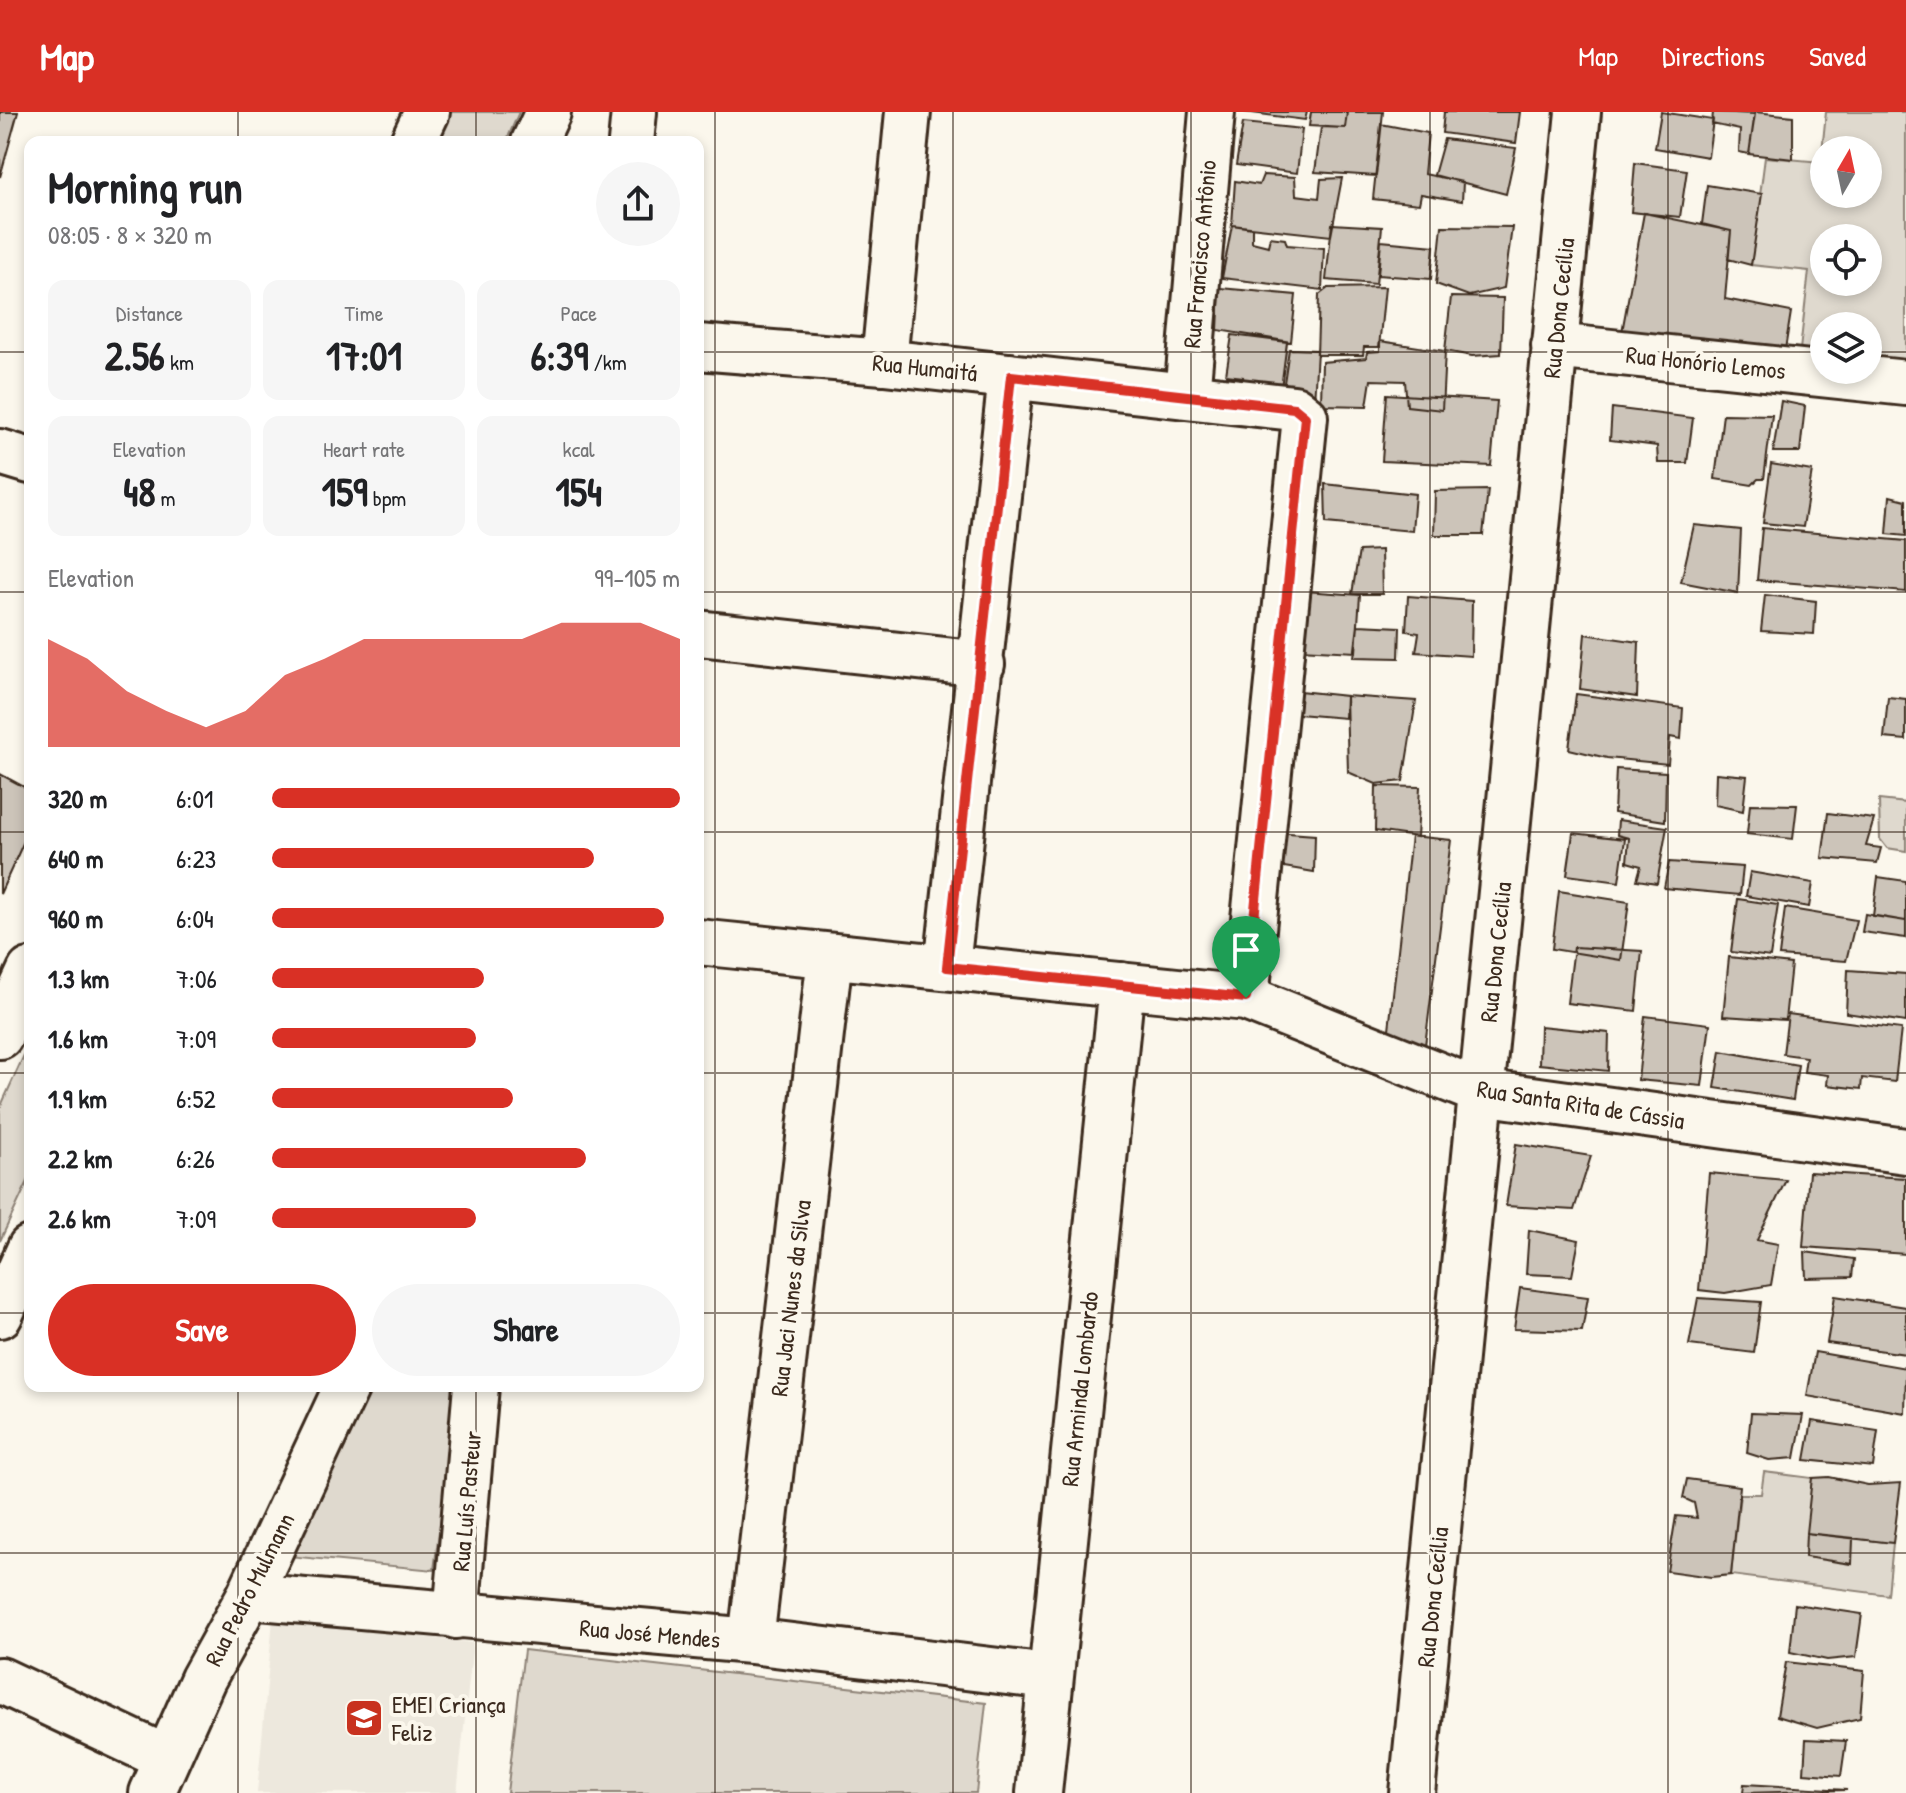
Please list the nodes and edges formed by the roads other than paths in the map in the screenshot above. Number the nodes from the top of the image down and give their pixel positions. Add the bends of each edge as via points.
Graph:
1 (427, 112) edge
2 (548, 112) edge
3 (634, 112) edge
4 (908, 112) edge
5 (1212, 112) edge
6 (1578, 112) edge
7 (416, 136) edge
8 (537, 136) edge
9 (632, 136) edge
10 (1554, 346) junction
11 (704, 347) edge
12 (884, 362) junction
13 (1011, 376) junction
14 (1906, 383) edge
15 (1187, 395) junction
16 (0, 452) edge
17 (24, 459) edge
18 (704, 634) edge
19 (982, 664) junction
20 (704, 943) edge
21 (830, 956) junction
22 (947, 967) junction
23 (24, 984) edge
24 (1122, 985) junction
25 (1246, 998) junction
26 (0, 1036) edge
27 (1481, 1092) junction
28 (1906, 1151) edge
29 (24, 1261) edge
30 (0, 1315) edge
31 (344, 1392) edge
32 (475, 1392) edge
33 (249, 1596) junction
34 (456, 1616) junction
35 (751, 1641) junction
36 (1049, 1677) junction
37 (0, 1680) edge
38 (159, 1776) edge
39 (1039, 1793) edge
40 (1412, 1793) edge

1 - 7 street
2 - 8 street
3 - 9 street
4 - 12 street
5 - 15 street, Rua Francisco Antônio
6 - 10 street, Rua Dona Cecília
10 - 14 street, Rua Honório Lemos
10 - 27 street, Rua Dona Cecília
11 - 12 street, Rua Humaitá
12 - 13 street, Rua Humaitá
13 - 15 street, Rua Humaitá
13 - 19 street
15 - 25 street, Rua Humaitá via 1294,408 1305,417
16 - 17 street
18 - 19 street
19 - 22 street
20 - 21 street, Rua Santa Rita de Cássia
21 - 22 street, Rua Santa Rita de Cássia
21 - 35 street, Rua Jaci Nunes da Silva
22 - 24 street, Rua Santa Rita de Cássia
23 - 26 street
24 - 25 street, Rua Santa Rita de Cássia
24 - 36 street, Rua Arminda Lombardo
25 - 27 street, Rua Santa Rita de Cássia
27 - 28 street, Rua Santa Rita de Cássia
27 - 40 street, Rua Dona Cecília
29 - 30 street
31 - 33 street, Rua Pedro Mulmann
32 - 34 street, Rua Luís Pasteur
33 - 34 street, Rua José Mendes
33 - 38 street, Rua Pedro Mulmann via 203,1679
34 - 35 street, Rua José Mendes
35 - 36 street, Rua José Mendes
36 - 39 street, Rua Arminda Lombardo
37 - 38 street

